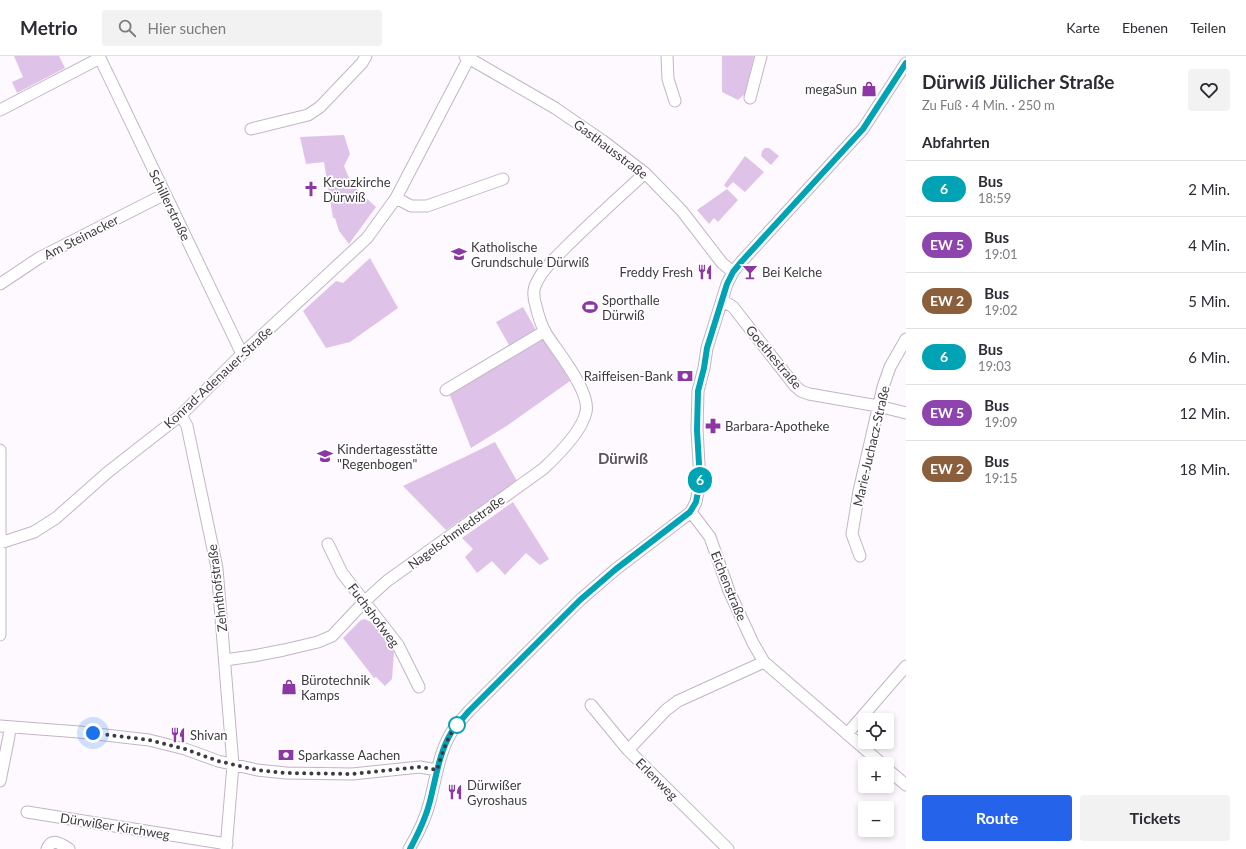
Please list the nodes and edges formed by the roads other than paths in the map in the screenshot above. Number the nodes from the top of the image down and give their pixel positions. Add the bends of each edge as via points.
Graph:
1 (366, 56) edge
2 (668, 56) edge
3 (761, 56) edge
4 (99, 57) edge
5 (468, 57) edge
6 (906, 63) edge
7 (750, 98) dead end
8 (675, 101) dead end
9 (0, 110) edge
10 (251, 129) dead end
11 (645, 173) junction
12 (502, 179) dead end
13 (165, 194) junction
14 (396, 198) junction
15 (733, 272) junction
16 (0, 284) edge
17 (722, 300) junction
18 (545, 331) junction
19 (906, 339) edge
20 (242, 354) junction
21 (446, 390) dead end
22 (878, 406) junction
23 (906, 413) edge
24 (181, 415) junction
25 (0, 450) edge
26 (690, 512) junction
27 (0, 543) edge
28 (328, 544) dead end
29 (860, 556) dead end
30 (365, 601) junction
31 (0, 635) edge
32 (225, 660) junction
33 (764, 662) junction
34 (906, 666) edge
35 (419, 687) dead end
36 (591, 705) dead end
37 (5, 726) edge
38 (846, 734) junction
39 (628, 750) junction
40 (874, 757) edge
41 (233, 765) junction
42 (437, 770) junction
43 (894, 775) edge
44 (0, 781) edge
45 (906, 785) edge
46 (27, 812) dead end
47 (226, 846) edge
48 (723, 847) edge
49 (47, 849) edge
50 (69, 849) edge
51 (410, 849) edge

1 - 10 street via 320,107 308,115
2 - 8 street via 668,79
3 - 7 street
4 - 9 street
4 - 13 street, Schillerstraße
5 - 11 street, Gasthausstraße via 555,108
5 - 14 street, Konrad-Adenauer-Straße
6 - 15 street via 863,129
11 - 15 street, Gasthausstraße via 682,211 722,263
11 - 18 street, Nagelschmiedstraße via 581,232 541,274 535,287 534,300
12 - 14 street via 427,206 411,206
13 - 16 street, Am Steinacker via 39,258
13 - 20 street, Schillerstraße
14 - 20 street, Konrad-Adenauer-Straße via 367,238
15 - 17 street
17 - 22 street, Goethestraße via 733,307 801,391
17 - 26 street via 707,348 698,391 700,481 696,502
18 - 21 street
18 - 30 street, Nagelschmiedstraße via 584,393 587,407 581,424 561,451 543,469 387,581
19 - 22 street, Marie-Juchacz-Straße via 890,367
20 - 24 street, Konrad-Adenauer-Straße
22 - 23 street, Goethestraße
22 - 29 street, Marie-Juchacz-Straße via 852,534
24 - 27 street, Konrad-Adenauer-Straße via 108,472 56,518 34,532
24 - 32 street, Zehnthofstraße via 187,426 217,568
25 - 27 street
26 - 33 street, Eichenstraße via 710,537 729,591
26 - 42 street via 580,600 469,711 451,733
27 - 31 street
28 - 30 street, Fuchshofweg via 342,573
30 - 32 street, Nagelschmiedstraße via 332,636 318,642
30 - 35 street, Fuchshofweg via 398,645
32 - 41 street, Zehnthofstraße
33 - 38 street, Eichenstraße
33 - 39 street via 678,701
34 - 38 street
36 - 39 street, Erlenweg
37 - 41 street via 149,740
37 - 44 street via 9,736
38 - 40 street, Eichenstraße
39 - 48 street, Erlenweg
41 - 42 street via 282,773 314,774 352,774 420,767
41 - 47 street, Dürwißer Kirchweg
42 - 51 street via 430,802
43 - 45 street
46 - 47 street, Dürwißer Kirchweg
49 - 50 street, Dürwißer Kirchweg via 49,844 57,842

